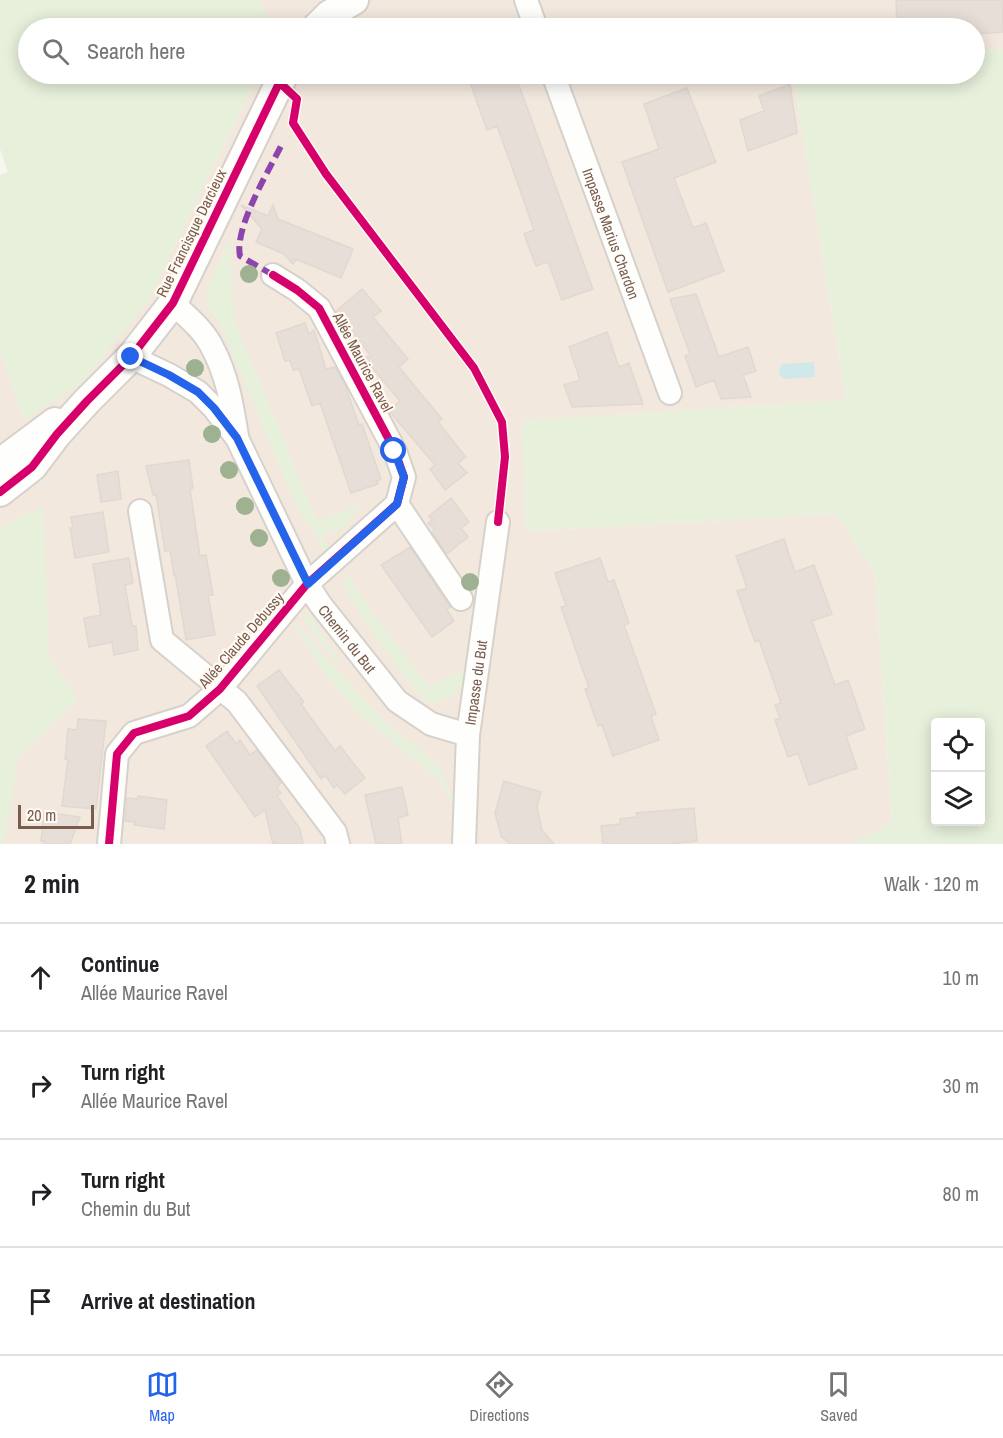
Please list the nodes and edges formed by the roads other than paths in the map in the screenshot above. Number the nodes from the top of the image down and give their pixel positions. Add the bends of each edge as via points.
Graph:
1 (354, 0) edge
2 (526, 0) edge
3 (326, 18) edge
4 (532, 18) edge
5 (279, 84) edge
6 (557, 84) edge
7 (273, 275) dead end
8 (172, 303) junction
9 (131, 357) junction
10 (670, 393) dead end
11 (87, 401) junction
12 (237, 438) junction
13 (0, 463) edge
14 (0, 492) edge
15 (397, 504) junction
16 (140, 511) dead end
17 (498, 522) dead end
18 (308, 584) junction
19 (461, 599) dead end
20 (220, 689) junction
21 (468, 735) junction
22 (109, 844) edge
23 (338, 844) edge
24 (464, 844) edge

1 - 3 street
2 - 4 street
5 - 8 street, Rue Francisque Darcieux
6 - 10 street, Impasse Marius Chardon
7 - 15 street, Allée Maurice Ravel via 319,308 394,451 404,477
8 - 9 street, Rue Francisque Darcieux
8 - 12 street, Chemin du But via 211,344 229,389
9 - 11 street, Rue Francisque Darcieux
9 - 12 street, Chemin du But via 198,392
11 - 13 street, Rue Francisque Darcieux
11 - 14 street, Rue Francisque Darcieux via 32,467
12 - 18 street, Chemin du But
15 - 18 street
15 - 19 street
16 - 20 street, Allée Claude Debussy via 162,640
17 - 21 street, Impasse du But
18 - 20 street, Allée Claude Debussy
18 - 21 street, Chemin du But via 397,701 431,724
20 - 22 street, Allée Claude Debussy via 189,716 134,734 117,754
20 - 23 street, Allée Claude Debussy via 237,702 335,832
21 - 24 street, Impasse du But

